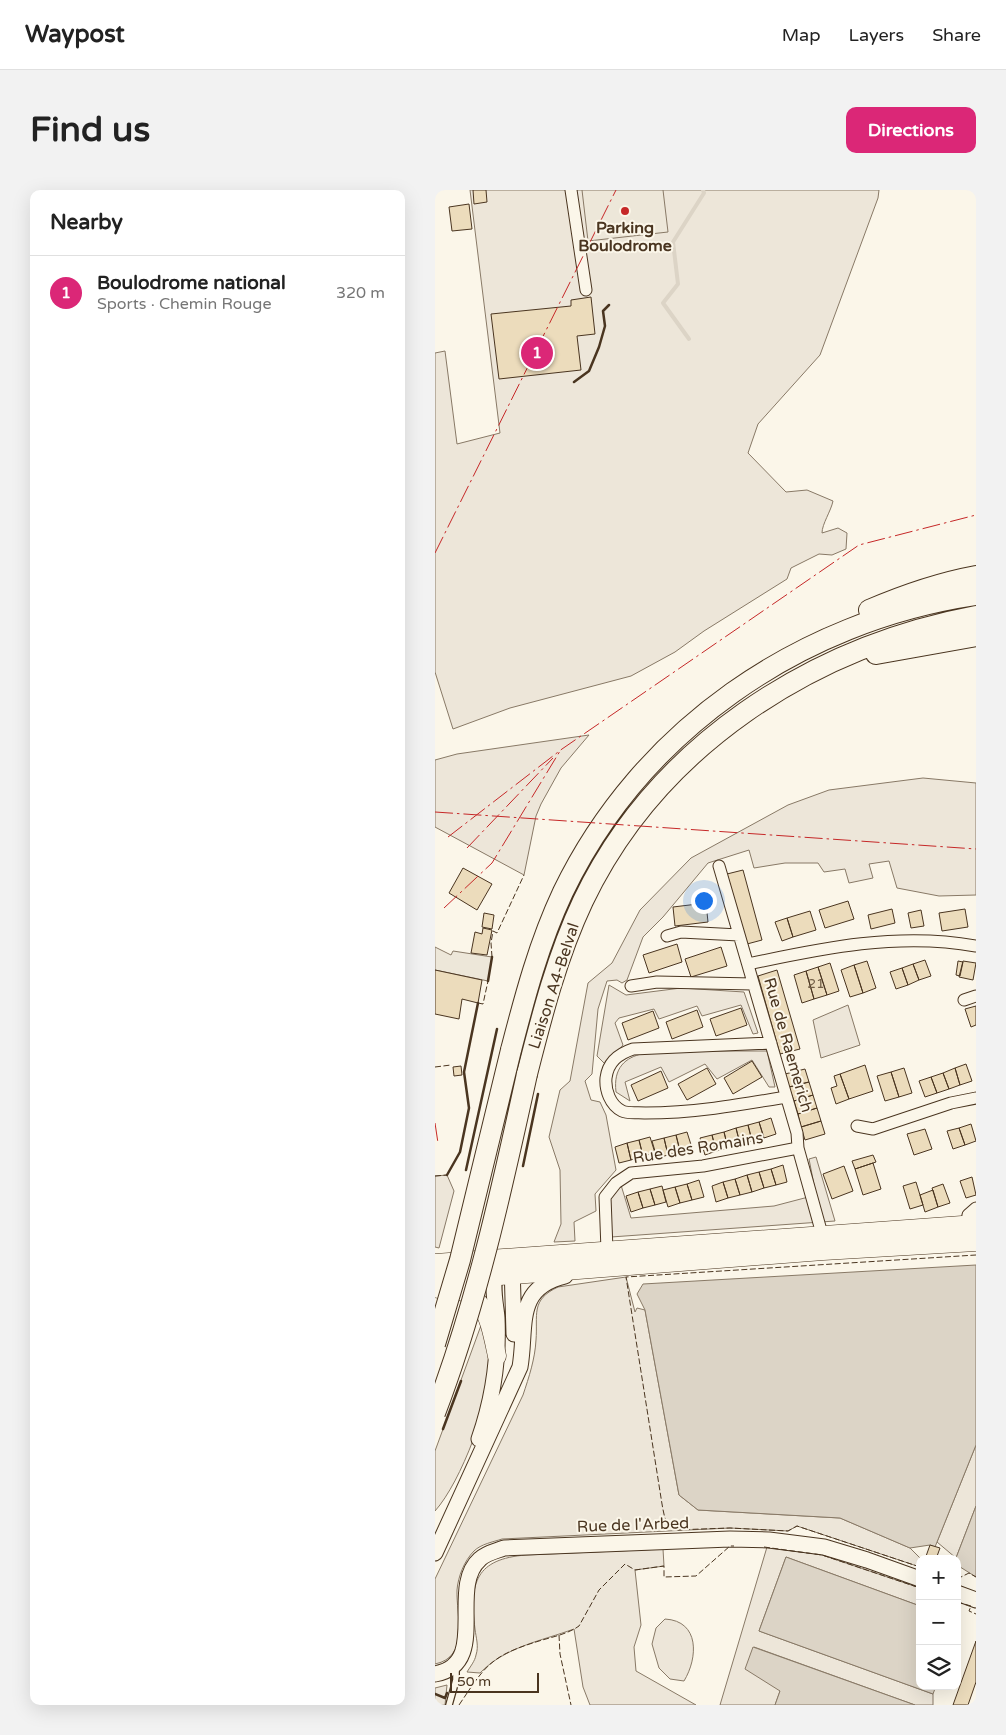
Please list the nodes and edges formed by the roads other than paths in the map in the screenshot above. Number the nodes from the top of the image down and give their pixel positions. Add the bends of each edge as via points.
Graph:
1 (571, 190) edge
2 (586, 290) dead end
3 (976, 576) edge
4 (976, 595) edge
5 (976, 616) edge
6 (976, 636) edge
7 (774, 664) junction
8 (778, 690) junction
9 (719, 866) dead end
10 (739, 935) junction
11 (667, 936) dead end
12 (976, 946) edge
13 (748, 964) junction
14 (753, 984) junction
15 (631, 986) dead end
16 (976, 996) edge
17 (964, 1000) dead end
18 (771, 1043) junction
19 (786, 1097) junction
20 (976, 1098) edge
21 (857, 1126) dead end
22 (798, 1148) junction
23 (976, 1208) edge
24 (972, 1224) edge
25 (823, 1242) junction
26 (976, 1242) edge
27 (607, 1250) junction
28 (440, 1262) edge
29 (512, 1265) junction
30 (594, 1268) junction
31 (494, 1276) junction
32 (435, 1281) edge
33 (435, 1289) edge
34 (435, 1344) edge
35 (497, 1356) junction
36 (510, 1390) junction
37 (435, 1412) edge
38 (435, 1536) edge
39 (435, 1553) edge
40 (916, 1578) edge
41 (961, 1594) edge
42 (976, 1600) edge
43 (455, 1665) junction
44 (435, 1674) edge
45 (449, 1705) edge

1 - 2 street
3 - 7 highway via 942,582 897,598 813,635
4 - 7 highway, Liaison A4-Belval via 871,620
5 - 8 highway, Liaison A4-Belval via 870,644
6 - 8 highway via 886,651 859,659 808,682
7 - 34 highway, Liaison A4-Belval, bridge via 689,727 638,779 610,814 563,892 533,968 460,1260
8 - 37 highway, Liaison A4-Belval, bridge via 743,712 689,758 637,814 583,899 543,1010 507,1168 463,1332
9 - 10 street, Rue de Raemerich
10 - 11 street via 681,932
10 - 13 street, Rue de Raemerich
12 - 13 street via 931,941 877,942 828,947
13 - 14 street, Rue de Raemerich
14 - 15 street via 657,982
14 - 18 street, Rue de Raemerich
16 - 17 street
18 - 19 street, Rue de Raemerich
18 - 19 street via 633,1049 621,1053 612,1062 607,1072 607,1091 621,1111 629,1112 666,1113 724,1108
19 - 22 street, Rue de Raemerich
20 - 21 street via 873,1129
22 - 25 street, Rue de Raemerich
22 - 27 street, Rue des Romains via 703,1166 631,1173 616,1182 605,1197
23 - 24 street via 968,1215
24 - 25 main road
25 - 26 main road
25 - 27 main road
25 - 30 main road
27 - 29 main road
28 - 29 main road
29 - 30 main road
29 - 31 main road
29 - 36 main road via 515,1339
30 - 36 main road via 546,1281 531,1296 525,1311 520,1367
31 - 32 main road
31 - 35 main road
33 - 35 main road via 461,1291 478,1300 491,1327
35 - 38 main road via 490,1409 475,1450
36 - 39 main road
40 - 43 main road, Rue de l'Arbed via 824,1548 769,1540 504,1548 480,1558 469,1577 465,1641
41 - 42 main road
43 - 44 main road
43 - 45 lane via 456,1680

